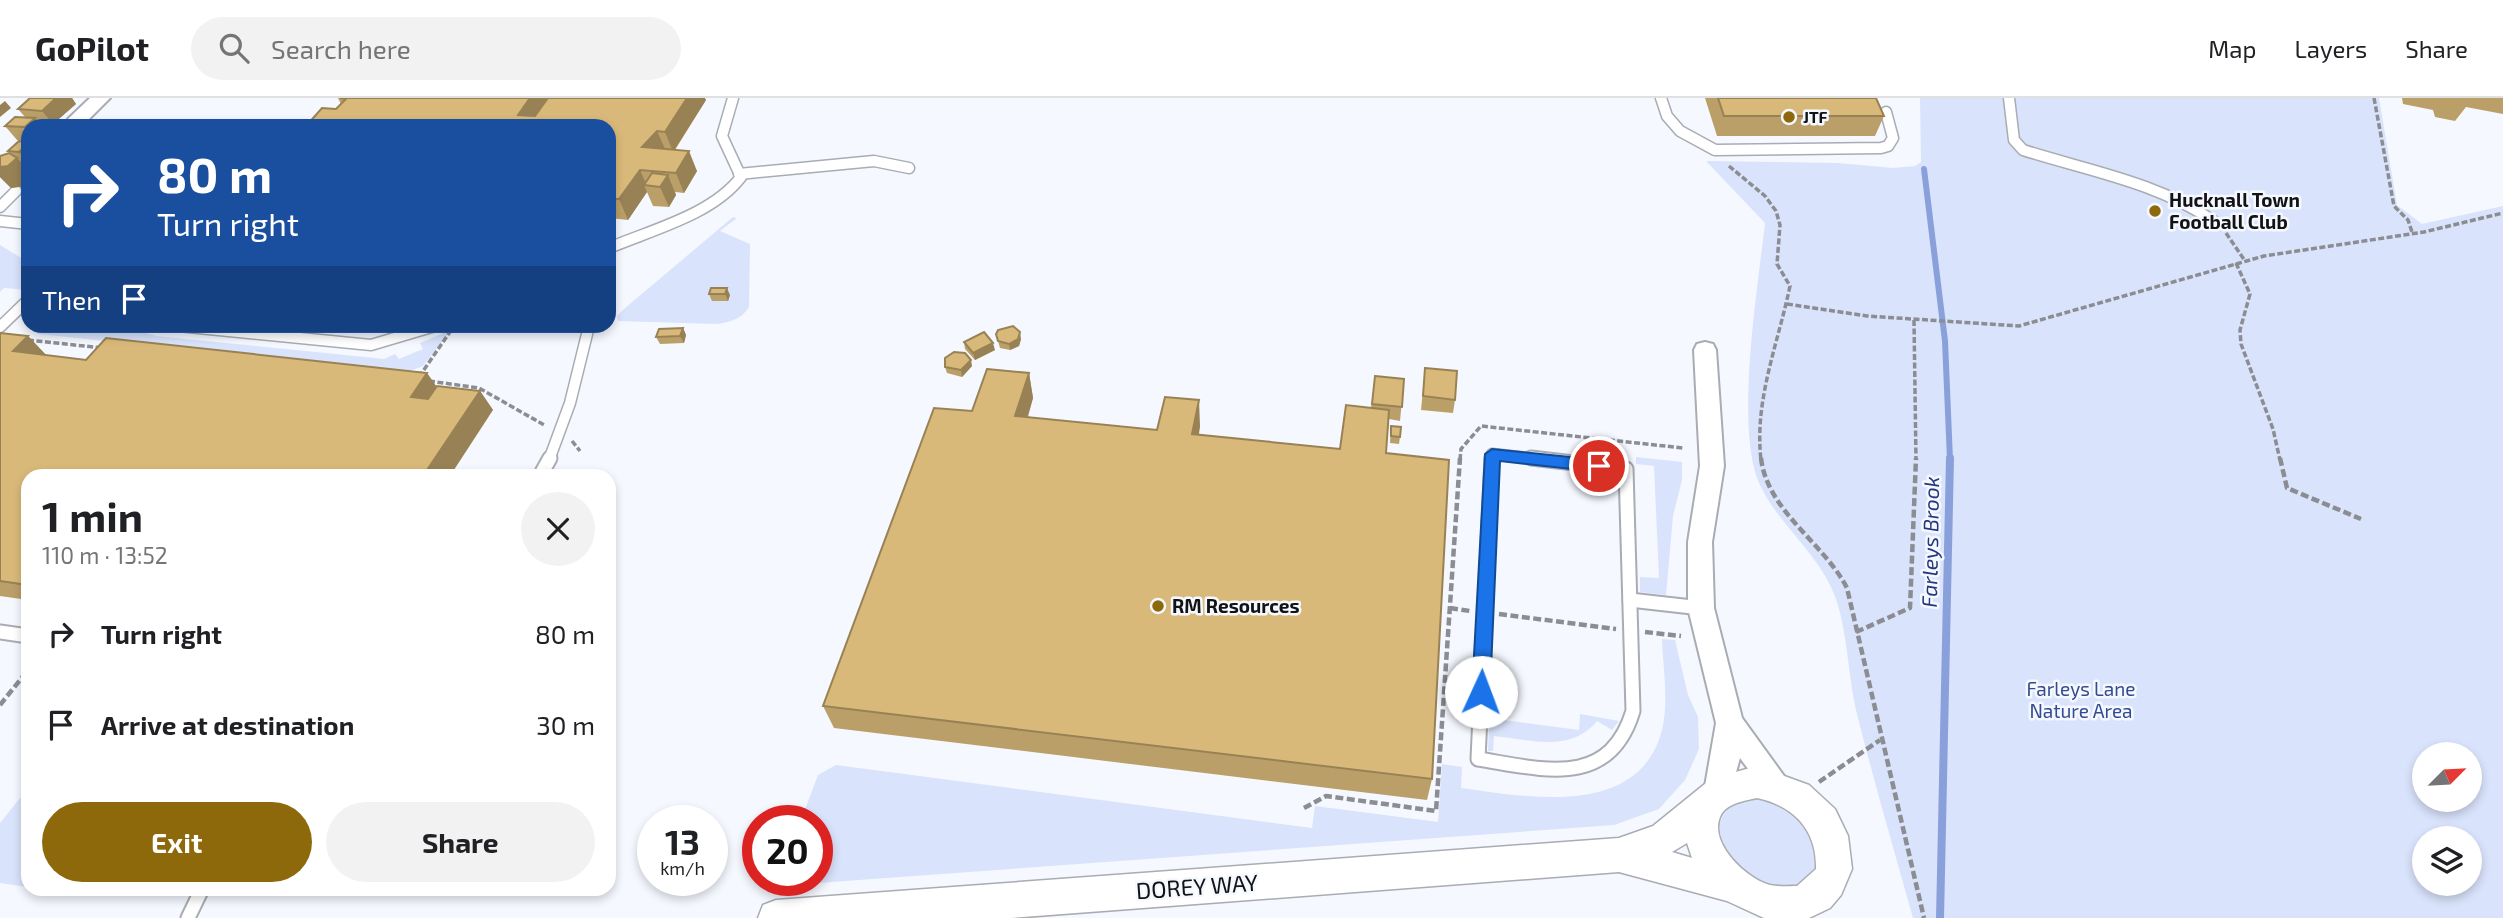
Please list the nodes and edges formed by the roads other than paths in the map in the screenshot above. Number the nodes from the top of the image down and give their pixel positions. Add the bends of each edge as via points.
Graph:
1 (100, 98) edge
2 (733, 98) edge
3 (1661, 98) edge
4 (2010, 98) edge
5 (1886, 112) edge
6 (78, 119) dead end
7 (1716, 150) joint
8 (909, 168) dead end
9 (739, 174) junction
10 (16, 191) dead end
11 (0, 207) edge
12 (0, 221) edge
13 (2215, 222) road end
14 (21, 223) edge
15 (616, 246) edge
16 (21, 307) edge
17 (0, 327) edge
18 (249, 333) edge
19 (411, 333) edge
20 (587, 333) edge
21 (1705, 350) dead end
22 (545, 469) edge
23 (1630, 600) junction
24 (1701, 608) junction
25 (0, 632) edge
26 (21, 635) edge
27 (1730, 723) junction
28 (1788, 792) junction
29 (1712, 799) junction
30 (1619, 855) junction
31 (1834, 871) junction
32 (1725, 884) junction
33 (199, 896) edge
34 (1774, 912) edge
35 (188, 918) edge
36 (776, 918) edge
37 (1829, 918) edge

1 - 6 street
2 - 9 lane via 722,136
3 - 7 lane via 1665,112 1692,140
4 - 13 lane via 2014,140 2024,150 2144,183
5 - 7 lane via 1893,138 1881,148
8 - 9 lane via 874,161
9 - 15 lane via 736,187 727,195
10 - 11 lane
12 - 14 lane
16 - 17 lane
18 - 19 lane via 371,345
20 - 22 lane via 561,435
21 - 24 street via 1712,466 1700,542
23 - 23 lane via 1633,711 1615,750 1590,765 1556,769 1478,759 1492,454 1626,469
23 - 24 lane
24 - 27 street
25 - 26 lane
27 - 28 street
27 - 29 street via 1727,753
28 - 29 street via 1746,783
28 - 31 street via 1816,812 1829,831
29 - 30 street, DOREY WAY via 1664,839
29 - 32 street via 1700,824 1701,845
30 - 32 street, DOREY WAY
30 - 36 street, DOREY WAY
31 - 34 street via 1826,888 1812,900
31 - 37 street
32 - 34 street
33 - 35 lane

